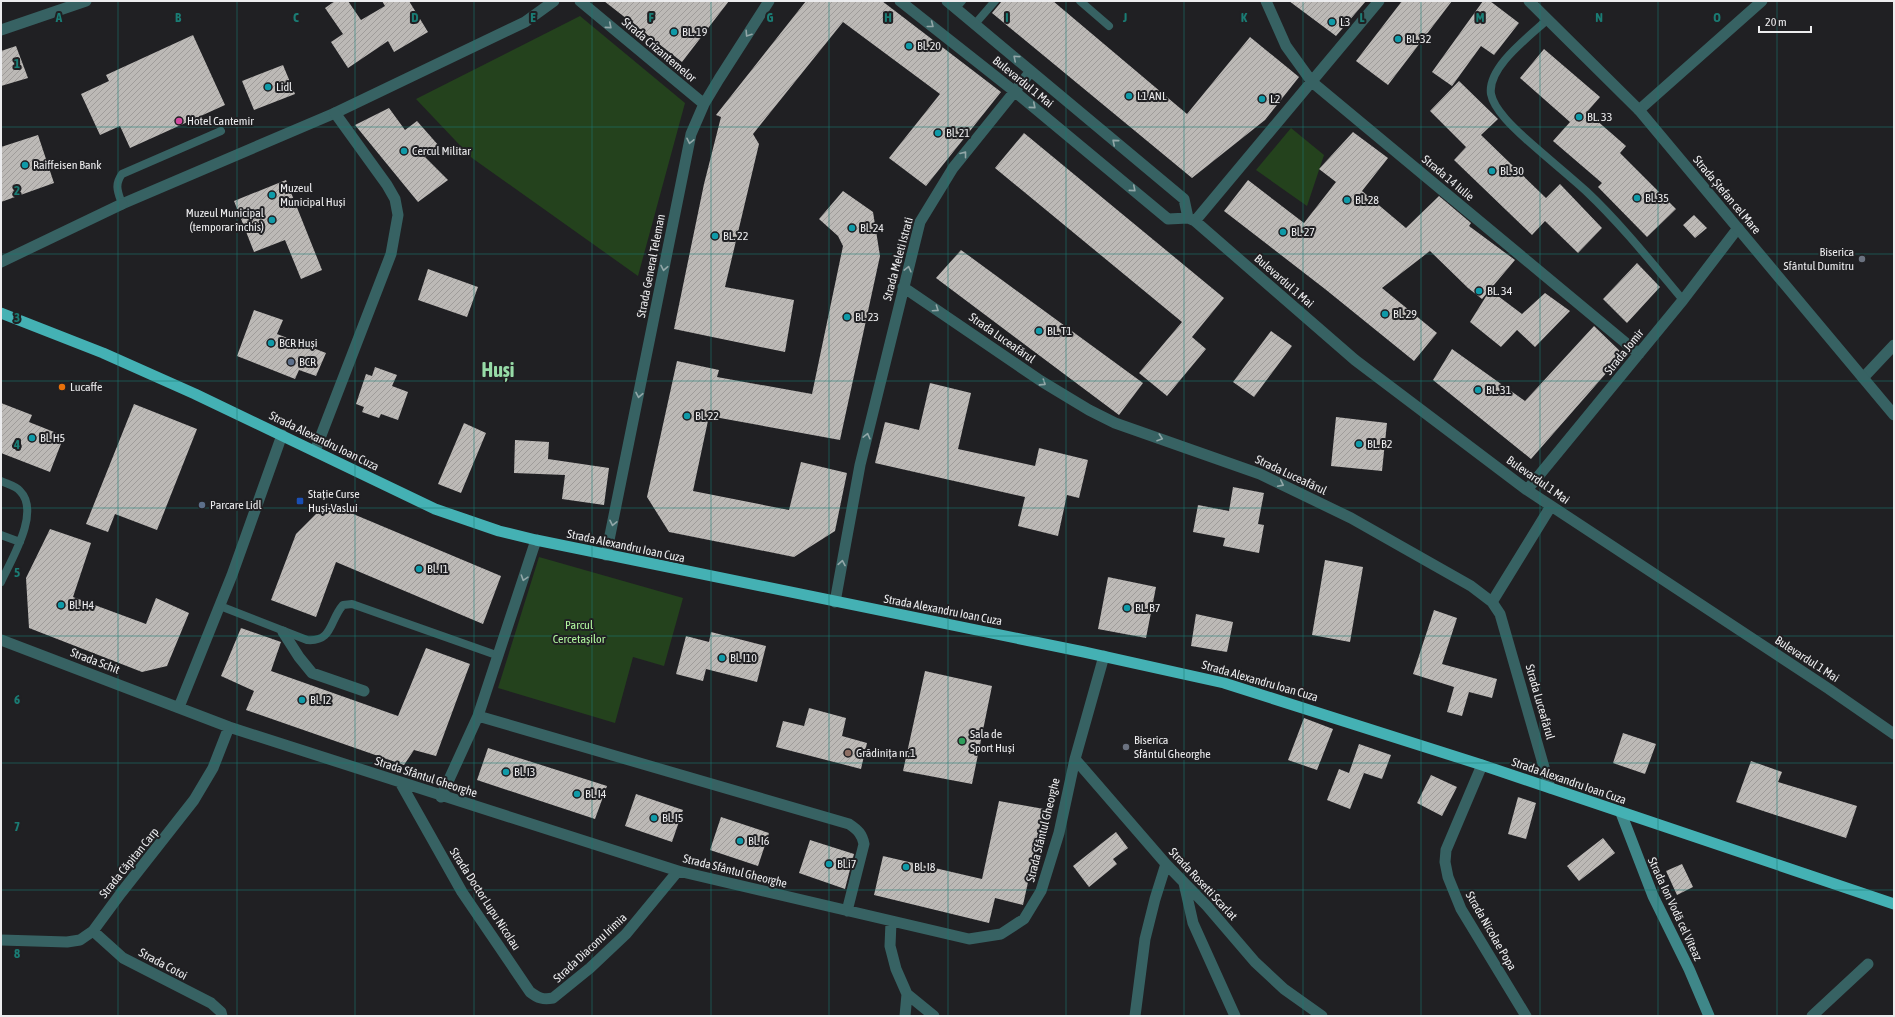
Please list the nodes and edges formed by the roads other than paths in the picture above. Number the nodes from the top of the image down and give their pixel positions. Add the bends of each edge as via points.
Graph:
1 (554, 1) edge
2 (580, 1) edge
3 (769, 1) edge
4 (900, 1) edge
5 (947, 1) edge
6 (995, 1) edge
7 (1080, 1) edge
8 (1266, 1) edge
9 (1380, 1) edge
10 (1529, 1) edge
11 (1762, 1) edge
12 (80, 2) edge
13 (959, 5) edge
14 (1548, 19) junction
15 (975, 24) junction
16 (1110, 26) dead end
17 (1, 30) edge
18 (1031, 71) junction
19 (1312, 82) junction
20 (1014, 91) junction
21 (704, 104) junction
22 (1639, 110) junction
23 (335, 113) junction
24 (220, 131) dead end
25 (122, 204) junction
26 (1192, 220) junction
27 (1738, 228) junction
28 (1, 262) edge
29 (903, 288) junction
30 (1683, 300) junction
31 (1, 313) edge
32 (1894, 345) edge
33 (1639, 354) junction
34 (1863, 378) junction
35 (1894, 416) edge
36 (282, 435) junction
37 (315, 451) junction
38 (1, 481) edge
39 (1527, 490) junction
40 (1551, 506) junction
41 (1, 535) edge
42 (536, 540) junction
43 (20, 542) junction
44 (606, 555) junction
45 (1, 582) edge
46 (836, 602) junction
47 (1492, 602) junction
48 (220, 606) junction
49 (283, 632) junction
50 (1, 640) edge
51 (499, 656) junction
52 (1104, 656) junction
53 (364, 691) dead end
54 (179, 707) junction
55 (478, 716) junction
56 (229, 727) junction
57 (1894, 734) edge
58 (1074, 759) junction
59 (1482, 765) junction
60 (400, 782) junction
61 (1550, 788) junction
62 (441, 796) junction
63 (1621, 813) junction
64 (1166, 864) junction
65 (678, 871) junction
66 (1184, 883) junction
67 (1894, 904) edge
68 (847, 911) junction
69 (891, 922) junction
70 (93, 931) junction
71 (1, 940) edge
72 (1868, 964) dead end
73 (907, 994) junction
74 (545, 1000) joint
75 (222, 1016) edge
76 (905, 1016) edge
77 (934, 1016) edge
78 (1135, 1016) edge
79 (1234, 1016) edge
80 (1322, 1016) edge
81 (1526, 1016) edge
82 (1709, 1016) edge
83 (1812, 1016) edge

1 - 23 street via 525,22
2 -> 21 street, Strada Crizantemelor
3 -> 21 street, Strada General Teleman
4 -> 20 street, Bulevardul 1 Mai
5 - 13 street, Bulevardul 1 Mai
6 - 15 lane
7 - 16 lane
8 - 19 street, Strada 14 Iulie via 1286,46
9 - 19 street
10 - 14 street, Strada Ștefan cel Mare
11 - 22 street
12 - 17 street
13 - 15 street, Bulevardul 1 Mai
14 - 22 street, Strada Ștefan cel Mare
14 - 30 lane via 1501,64 1491,94 1500,112 1515,129 1586,192 1640,249
18 -> 15 street, Bulevardul 1 Mai
18 - 20 street, Strada Meleti Istrati
26 -> 18 street, Bulevardul 1 Mai via 1184,199
19 - 26 street
19 - 33 street, Strada 14 Iulie
20 -> 26 street, Bulevardul 1 Mai via 1168,219
29 -> 20 street, Strada Meleti Istrati via 920,222 930,204 953,168
21 -> 44 street, Strada General Teleman via 691,134
22 - 27 street, Strada Ștefan cel Mare
23 - 25 street
23 - 37 street via 387,185 395,199 398,215 391,254
24 - 25 lane via 122,174 117,180 116,188
25 - 28 street
26 - 39 street, Bulevardul 1 Mai via 1355,360
27 - 30 street, Strada Jomir
27 - 34 street, Strada Ștefan cel Mare
46 -> 29 street, Strada Meleti Istrati via 860,465
29 -> 47 street, Strada Luceafărul via 1041,381 1089,410 1115,422 1260,474 1351,518 1471,586
30 - 33 street, Strada Jomir
31 - 36 highway, Strada Alexandru Ioan Cuza via 103,353
32 - 34 street
33 - 39 street, Strada Jomir
34 - 35 street, Strada Ștefan cel Mare
36 - 37 highway, Strada Alexandru Ioan Cuza
36 - 48 street
37 - 42 highway, Strada Alexandru Ioan Cuza via 435,509 499,531
38 - 43 lane via 20,490 28,506 28,520
39 - 40 street, Bulevardul 1 Mai
40 - 47 street
40 - 57 street, Bulevardul 1 Mai via 1830,689
41 - 43 lane
42 - 44 highway, Strada Alexandru Ioan Cuza
42 -> 51 street
43 - 45 lane
44 - 46 highway, Strada Alexandru Ioan Cuza
46 - 52 highway, Strada Alexandru Ioan Cuza
47 - 61 street, Strada Luceafărul via 1500,614
48 - 49 lane
48 - 54 street
49 - 51 lane via 317,641 327,634 343,605 352,604
49 - 53 street via 312,674
50 - 54 street, Strada Schit
51 - 55 street
52 - 58 street, Strada Sfântul Gheorghe
52 - 59 highway, Strada Alexandru Ioan Cuza via 1224,683
54 - 56 street, Strada Sfântul Gheorghe
55 - 62 street
55 - 68 street via 849,824 859,831 864,844
56 - 60 street, Strada Sfântul Gheorghe
56 - 70 street, Strada Căpitan Carp via 213,768 194,800
58 - 64 street, Strada Rosetti Scarlat
58 - 69 street, Strada Sfântul Gheorghe via 1059,833 1041,891 1024,919 1001,934 969,939
59 - 61 highway, Strada Alexandru Ioan Cuza
59 - 81 street, Strada Nicolae Popa via 1446,850 1444,862 1461,909
60 - 62 street, Strada Sfântul Gheorghe
60 - 74 street, Strada Doctor Lupu Nicolau via 473,909 530,992
61 - 63 highway, Strada Alexandru Ioan Cuza
62 - 65 street, Strada Sfântul Gheorghe
63 - 67 highway, Strada Alexandru Ioan Cuza
63 - 82 main road, Strada Ion Vodă cel Viteaz via 1653,896
64 - 66 street, Strada Rosetti Scarlat
64 - 78 street via 1145,939
65 - 68 street, Strada Sfântul Gheorghe
65 - 74 street, Strada Diaconu Irimia via 626,934 560,994
66 - 79 street via 1193,923
66 - 80 street, Strada Rosetti Scarlat via 1255,962 1284,989
68 - 69 street, Strada Sfântul Gheorghe
69 - 73 street via 890,946 896,969
70 - 71 street, Strada Căpitan Carp via 80,940 67,942
70 - 75 street, Strada Cotoi via 123,958 211,1003
72 - 83 street
73 - 76 street
73 - 77 street

